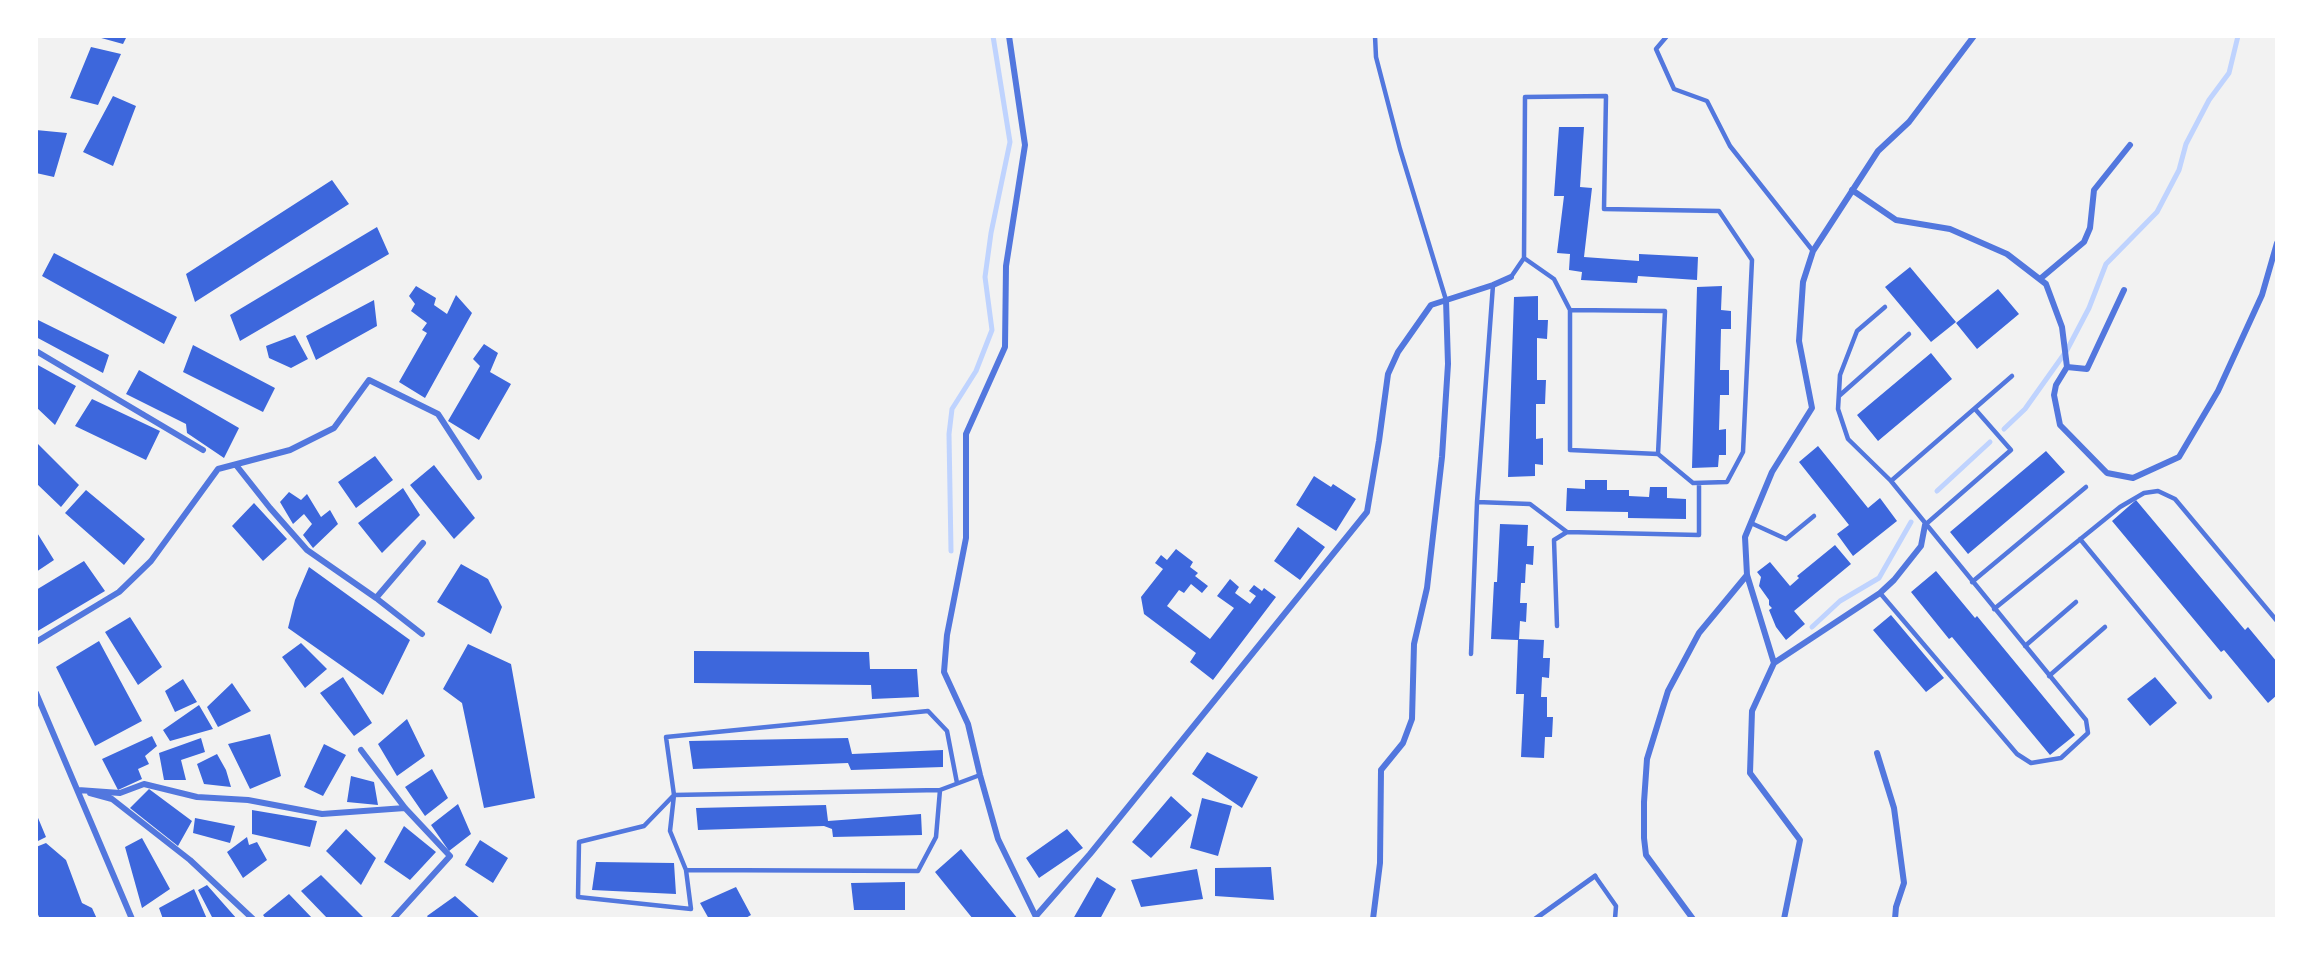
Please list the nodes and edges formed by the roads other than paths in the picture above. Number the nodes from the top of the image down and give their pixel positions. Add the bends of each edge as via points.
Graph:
1 (1009, 36) edge
2 (1375, 36) edge
3 (1667, 36) edge
4 (1974, 36) edge
5 (2130, 145) dead end
6 (1852, 190) junction
7 (2277, 243) edge
8 (1813, 251) junction
9 (1524, 258) junction
10 (1511, 277) joint
11 (2040, 279) junction
12 (1493, 285) junction
13 (2124, 290) dead end
14 (1446, 300) junction
15 (1885, 307) dead end
16 (1570, 310) junction
17 (1909, 334) dead end
18 (36, 351) edge
19 (2067, 366) junction
20 (2012, 376) dead end
21 (1839, 396) junction
22 (1975, 409) junction
23 (203, 450) dead end
24 (1658, 454) junction
25 (236, 465) junction
26 (479, 477) dead end
27 (1891, 481) junction
28 (1699, 483) junction
29 (2086, 487) dead end
30 (1477, 502) junction
31 (1814, 516) dead end
32 (1750, 523) junction
33 (1925, 525) junction
34 (1567, 532) junction
35 (2080, 539) junction
36 (423, 543) dead end
37 (1747, 576) junction
38 (1972, 582) junction
39 (1880, 593) junction
40 (376, 598) junction
41 (2076, 602) dead end
42 (1994, 609) junction
43 (2277, 621) edge
44 (1557, 626) dead end
45 (2105, 627) dead end
46 (422, 634) dead end
47 (36, 642) edge
48 (2025, 646) junction
49 (1471, 654) dead end
50 (1774, 663) junction
51 (2049, 676) junction
52 (36, 693) edge
53 (2211, 697) dead end
54 (361, 750) dead end
55 (1877, 753) dead end
56 (980, 775) junction
57 (957, 783) junction
58 (78, 790) junction
59 (940, 790) junction
60 (674, 795) junction
61 (405, 808) junction
62 (686, 870) junction
63 (1595, 876) joint
64 (1786, 916) edge
65 (1036, 917) edge
66 (132, 919) edge
67 (253, 919) edge
68 (393, 919) edge
69 (1373, 919) edge
70 (1535, 919) edge
71 (1615, 919) edge
72 (1693, 919) edge
73 (1895, 919) edge

1 - 56 street via 1025,145 1006,266 1005,347 966,434 966,538 947,635 944,672 968,724
2 - 14 lane via 1376,57 1400,149
3 - 8 lane via 1656,49 1674,89 1707,101 1730,147
4 - 6 street via 1909,122 1878,151
5 - 11 street via 2094,190 2090,228 2084,242
6 - 8 street
6 - 11 street via 1896,220 1950,229 2007,254
7 - 19 street via 2262,295 2218,391 2179,457 2133,478 2107,473 2060,425 2054,395
8 - 32 street via 1803,282 1799,341 1812,408 1772,472
9 - 10 lane
9 - 16 lane via 1554,279
9 - 28 lane via 1525,97 1606,96 1604,209 1719,211 1752,260 1743,452 1727,482
10 - 12 street
11 - 19 street via 2046,284 2062,327
12 - 14 street
12 - 30 lane
13 - 19 street via 2087,369
14 - 65 street via 1431,305 1398,352 1388,374 1367,512
14 - 69 street via 1448,364 1442,458 1427,588 1414,644 1412,719 1403,743 1381,770 1380,863
15 - 21 lane via 1857,331 1840,375
16 - 24 lane via 1570,450
16 - 24 lane via 1665,311
17 - 21 lane
18 - 23 street
20 - 22 lane
21 - 27 lane via 1838,409 1848,439
22 - 27 lane
22 - 33 lane via 2011,450
24 - 28 lane via 1693,483
25 - 26 street via 290,450 334,428 369,380 438,414
25 - 40 street via 307,550
25 - 47 street via 218,469 151,561 119,592
27 - 33 lane
28 - 34 lane via 1699,535
29 - 38 lane
30 - 34 lane via 1530,504
30 - 49 lane
31 - 32 lane via 1786,538
32 - 37 street via 1745,537
33 - 38 lane
33 - 39 street via 1921,546
34 - 44 lane via 1554,540
35 - 42 lane
35 - 43 lane via 2120,507 2144,493 2158,491 2175,499
35 - 53 lane
36 - 40 street
37 - 50 street
37 - 72 street via 1699,633 1668,692 1647,759 1646,855
38 - 42 lane
39 - 50 street
39 - 51 lane via 2017,754 2031,763 2061,758 2088,733 2086,720
40 - 46 street
41 - 48 lane
42 - 48 lane
45 - 51 lane
48 - 51 lane
50 - 64 street via 1752,711 1750,773 1800,840
52 - 58 street
54 - 61 street
55 - 73 street via 1894,808 1904,883
56 - 57 lane
56 - 65 street via 998,839
57 - 59 lane
57 - 60 lane via 947,731 928,711 666,737
58 - 61 street via 120,793 144,784 197,796 248,800 322,814
58 - 66 street
58 - 67 street via 112,800 190,860
59 - 60 lane
59 - 62 lane via 936,837 918,871
60 - 62 lane via 670,831
60 - 62 lane via 644,826 579,842 578,897 692,909
61 - 68 street via 450,856
63 - 70 street
63 - 71 lane via 1617,906

